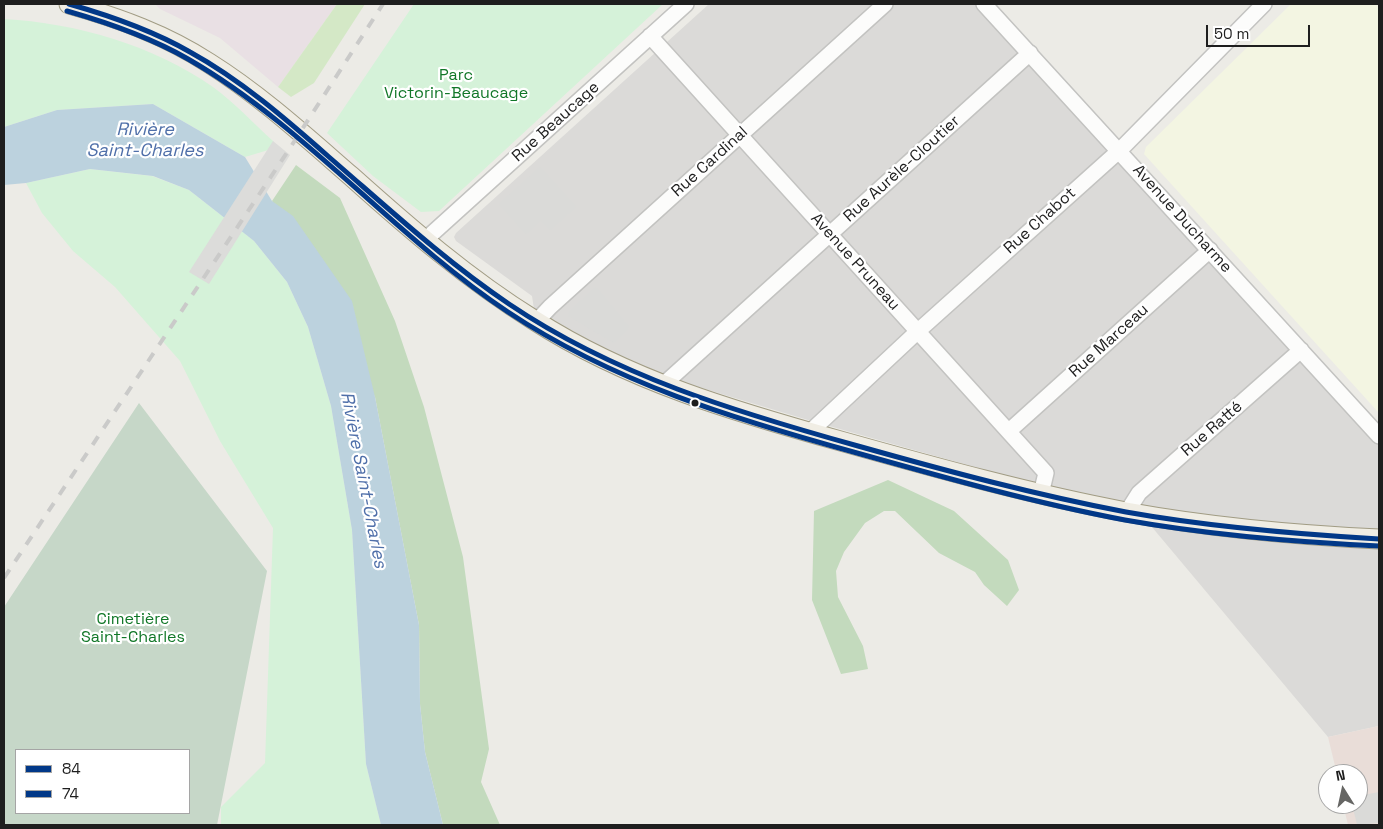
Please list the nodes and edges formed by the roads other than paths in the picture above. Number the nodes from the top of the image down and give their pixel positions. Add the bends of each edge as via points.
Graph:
1 (69, 4) edge
2 (686, 4) edge
3 (885, 4) edge
4 (984, 4) edge
5 (1264, 4) edge
6 (650, 36) junction
7 (1030, 53) junction
8 (740, 134) junction
9 (1120, 150) junction
10 (830, 234) junction
11 (425, 240) junction
12 (1210, 250) junction
13 (536, 322) junction
14 (917, 332) junction
15 (1301, 350) junction
16 (662, 385) junction
17 (1009, 431) junction
18 (810, 432) junction
19 (1379, 436) edge
20 (1041, 494) junction
21 (1127, 512) junction
22 (1379, 539) edge

1 - 11 main road via 146,29 208,62 293,125
2 - 6 street, Rue Beaucage
3 - 8 street, Rue Cardinal
4 - 7 street, Avenue Ducharme
5 - 9 street, Rue Chabot
6 - 8 street, Avenue Pruneau
6 - 11 street, Rue Beaucage
7 - 9 street, Avenue Ducharme
7 - 10 street, Rue Aurèle-Cloutier
8 - 10 street, Avenue Pruneau
8 - 13 street, Rue Cardinal
9 - 12 street, Avenue Ducharme
9 - 14 street, Rue Chabot
10 - 14 street, Avenue Pruneau
10 - 16 street, Rue Aurèle-Cloutier
11 - 13 main road via 480,284
12 - 15 street, Avenue Ducharme
12 - 17 street, Rue Marceau
13 - 16 main road via 602,358
14 - 17 street, Avenue Pruneau
14 - 18 street, Rue Chabot
15 - 19 street, Avenue Ducharme
15 - 21 street, Rue Ratté via 1139,493
16 - 18 main road via 757,418
17 - 20 street, Avenue Pruneau via 1046,473
18 - 20 main road
20 - 21 main road
21 - 22 main road via 1250,529

